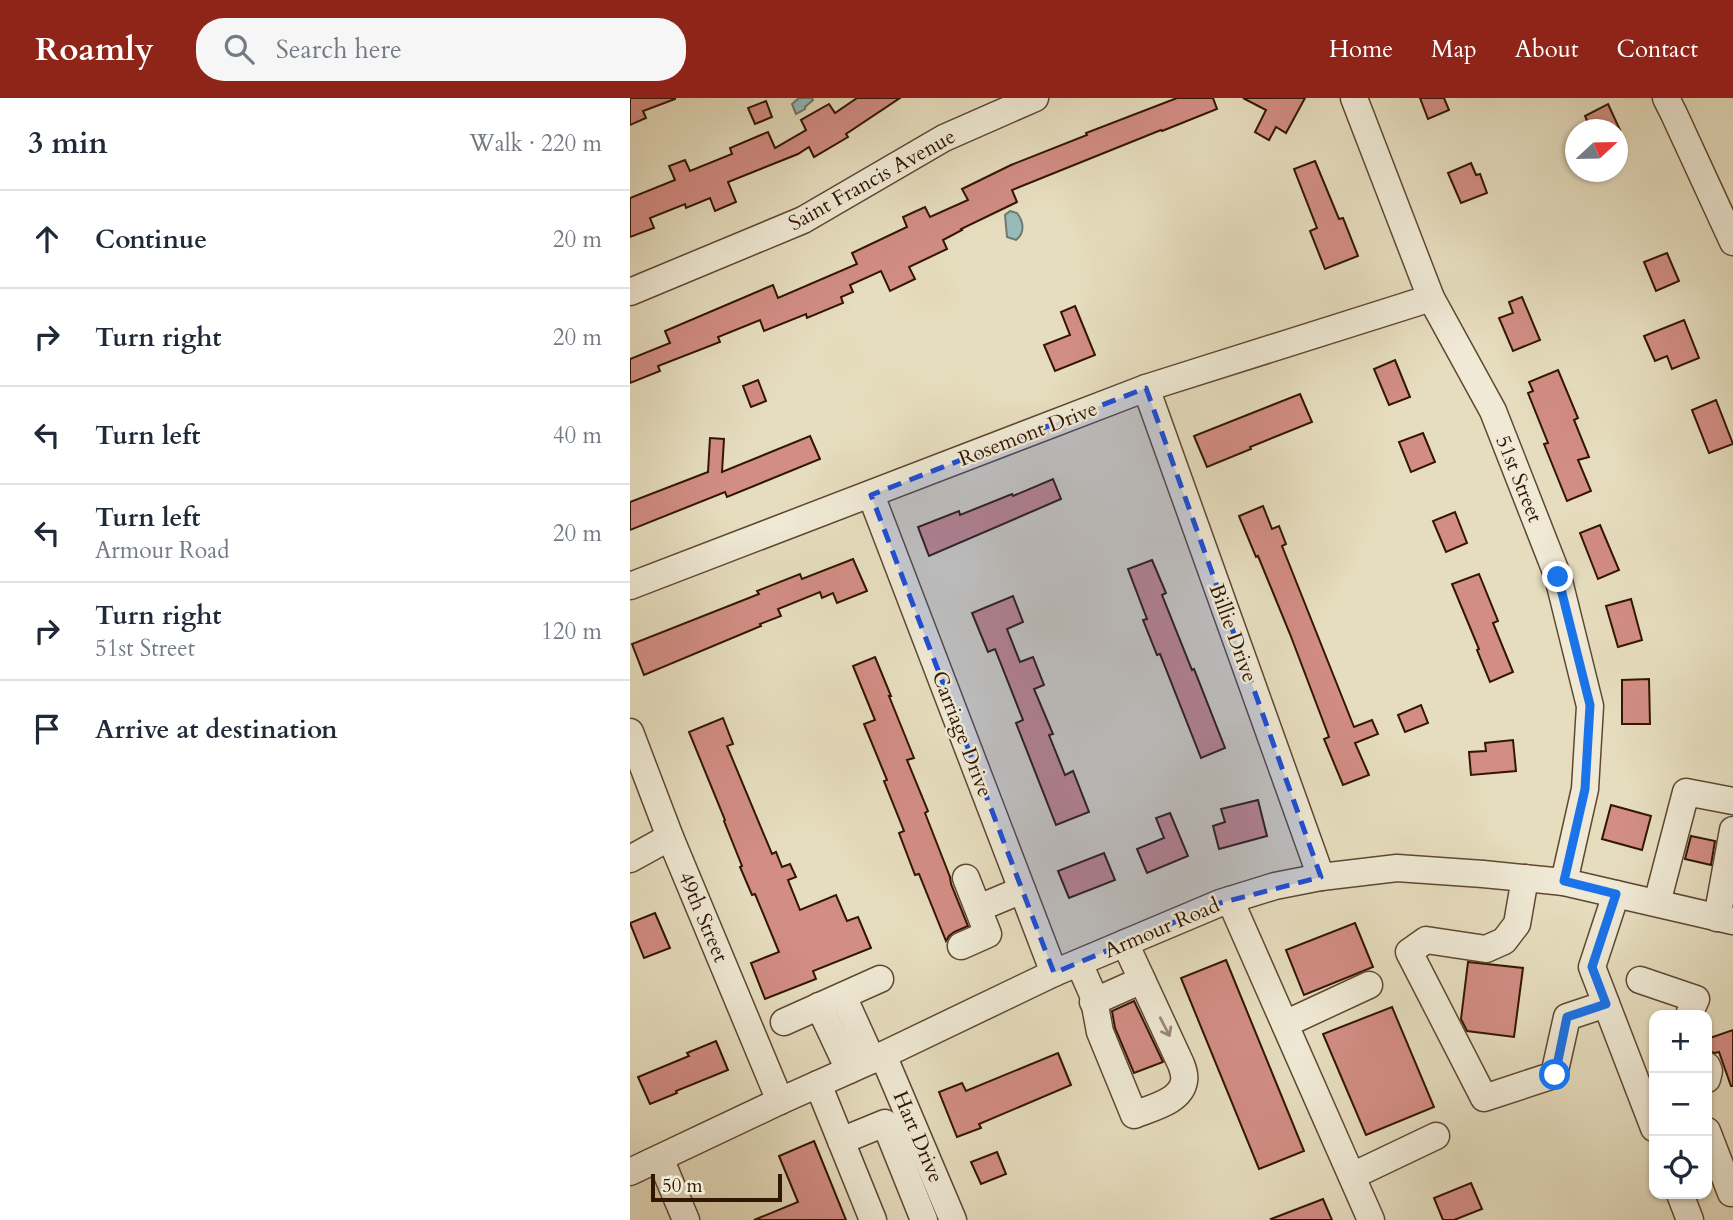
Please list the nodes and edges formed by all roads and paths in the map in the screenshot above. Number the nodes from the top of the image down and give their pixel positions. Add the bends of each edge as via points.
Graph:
1 (1035, 98) edge
2 (1354, 98) edge
3 (1666, 98) edge
4 (1733, 242) edge
5 (630, 292) edge
6 (1431, 298) junction
7 (1146, 388) junction
8 (870, 495) junction
9 (630, 586) edge
10 (630, 732) edge
11 (1733, 801) edge
12 (1733, 830) edge
13 (670, 838) junction
14 (630, 859) edge
15 (1321, 877) junction
16 (966, 878) dead end
17 (1525, 878) junction
18 (1564, 881) junction
19 (1022, 891) junction
20 (1616, 894) junction
21 (1230, 900) junction
22 (1657, 903) junction
23 (979, 908) junction
24 (1725, 919) edge
25 (1125, 943) junction
26 (961, 946) dead end
27 (1079, 963) junction
28 (1054, 973) junction
29 (880, 979) dead end
30 (1640, 979) dead end
31 (1142, 980) junction
32 (1369, 985) dead end
33 (831, 1001) junction
34 (1093, 1002) junction
35 (1606, 1004) junction
36 (1691, 1010) edge
37 (784, 1022) dead end
38 (1285, 1024) junction
39 (868, 1062) junction
40 (818, 1084) junction
41 (780, 1101) junction
42 (1649, 1110) edge
43 (1436, 1136) dead end
44 (1709, 1136) edge
45 (841, 1141) junction
46 (660, 1158) junction
47 (630, 1172) edge
48 (1352, 1175) junction
49 (1733, 1192) edge
50 (1682, 1199) edge
51 (685, 1220) edge
52 (873, 1220) edge
53 (924, 1220) edge
54 (953, 1220) edge
55 (1371, 1220) edge
56 (1690, 1220) edge

1 - 5 street, Saint Francis Avenue via 944,138 803,220
2 - 6 street, 51st Street
3 - 4 street
6 - 7 street, Rosemont Drive
6 - 18 street, 51st Street via 1493,411 1553,564 1590,705 1585,789
7 - 8 street, Rosemont Drive
7 - 15 street, Billie Drive
8 - 9 street, Rosemont Drive
8 - 19 street, Carriage Drive
10 - 13 street, 49th Street
11 - 22 street via 1686,792
12 - 24 street
13 - 14 street
13 - 41 street, 49th Street
15 - 17 street, Armour Road via 1396,868
15 - 21 street, Armour Road
16 - 23 street
17 - 18 street, Armour Road
17 - 35 street via 1517,924 1504,941 1486,949 1426,940 1409,951 1484,1098 1555,1075 1567,1017
18 - 20 street, Armour Road
19 - 23 street
19 - 28 street, Carriage Drive
20 - 22 street, Armour Road
20 - 35 street via 1592,967
21 - 25 street, Armour Road
21 - 38 street
22 - 24 street, Armour Road
23 - 26 street via 988,934
25 - 27 street, Armour Road
25 - 31 street
27 - 28 street, Armour Road
27 - 34 street
28 - 39 street, Armour Road
29 - 33 street
30 - 36 street via 1696,999
31 - 34 street
31 -> 34 street via 1185,1080 1179,1095 1162,1103 1134,1115 1100,1032
32 - 38 street
33 - 37 street
33 - 39 street, Hart Drive
35 - 42 street
38 - 48 street
39 - 40 street, Armour Road
39 - 54 street, Hart Drive
40 - 41 street, Armour Road
40 - 45 street
41 - 46 street, Armour Road
43 - 48 street
44 - 49 street
45 - 52 street
45 - 53 street via 885,1123
46 - 47 street, Armour Road
46 - 51 street
48 - 55 street
50 - 56 street

